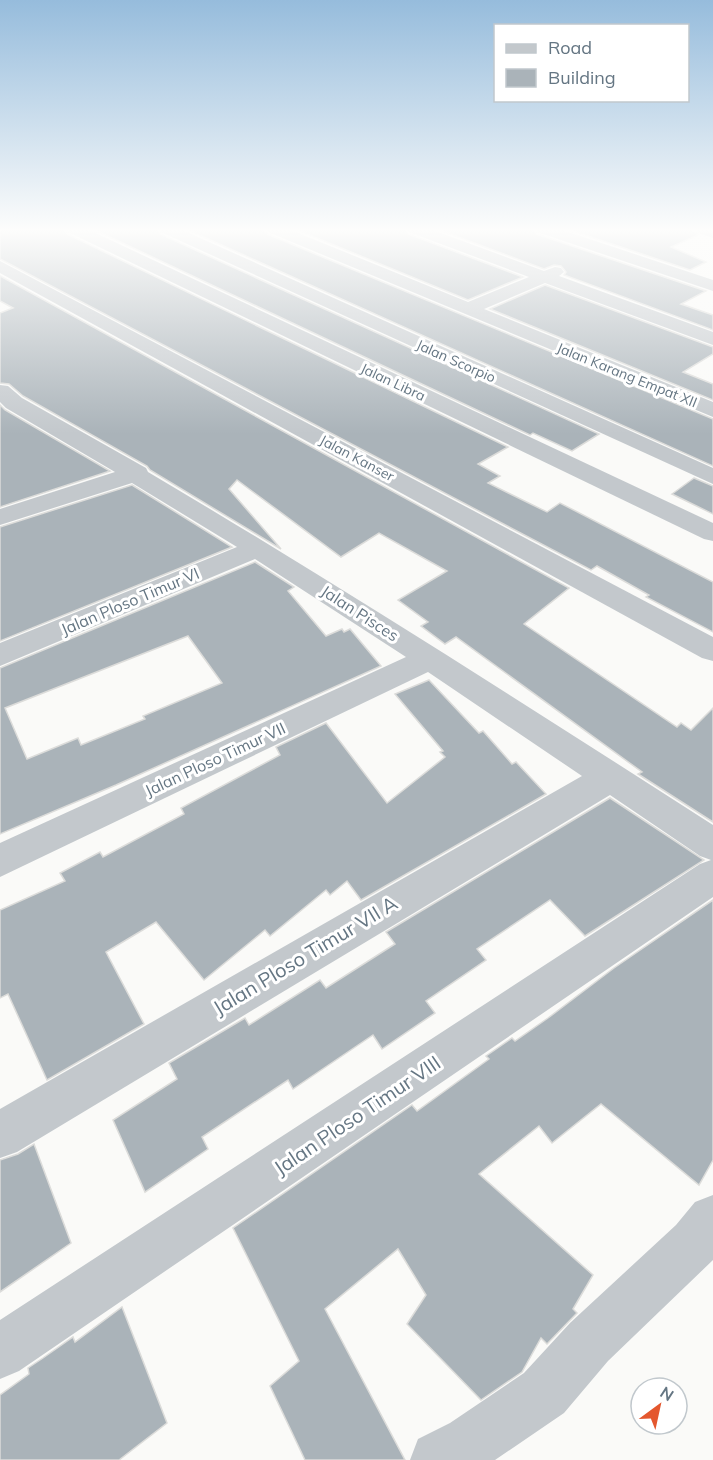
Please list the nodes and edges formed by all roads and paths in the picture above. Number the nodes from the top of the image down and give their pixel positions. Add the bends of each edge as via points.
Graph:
1 (58, 297) edge
2 (218, 297) edge
3 (316, 297) edge
4 (439, 297) edge
5 (496, 297) edge
6 (598, 297) edge
7 (468, 309) junction
8 (713, 339) edge
9 (5, 400) edge
10 (713, 410) edge
11 (137, 473) junction
12 (713, 477) edge
13 (0, 517) edge
14 (713, 532) edge
15 (259, 548) junction
16 (713, 650) edge
17 (0, 655) edge
18 (430, 658) junction
19 (612, 777) junction
20 (713, 845) edge
21 (0, 861) edge
22 (713, 876) edge
23 (0, 1136) edge
24 (713, 1220) edge
25 (0, 1352) edge
26 (440, 1460) edge

1 - 16 street, Jalan Kanser
2 - 14 street, Jalan Libra
3 - 12 street, Jalan Scorpio
4 - 7 street, Jalan Karang Empat XII
5 - 7 street
6 - 8 street
7 - 10 street, Jalan Karang Empat XII
9 - 11 street, Jalan Pisces
11 - 13 street
11 - 15 street, Jalan Pisces
15 - 17 street, Jalan Ploso Timur VI
15 - 18 street, Jalan Pisces
18 - 19 street, Jalan Pisces
18 - 21 street, Jalan Ploso Timur VII
19 - 20 street, Jalan Pisces
19 - 23 street, Jalan Ploso Timur VII A
22 - 25 street, Jalan Ploso Timur VIII
24 - 26 street via 694,1243 589,1342 544,1393

